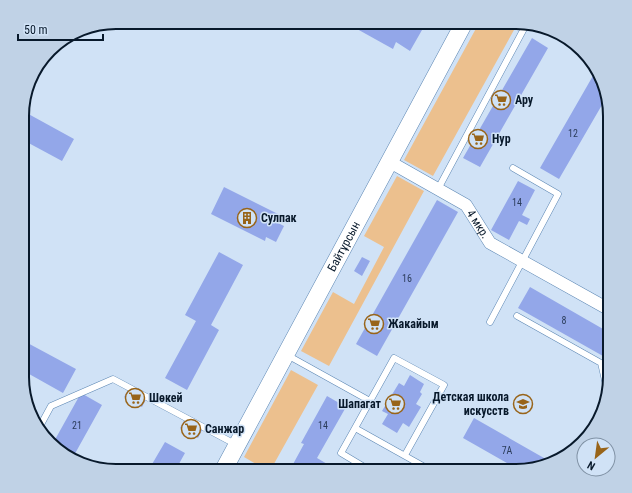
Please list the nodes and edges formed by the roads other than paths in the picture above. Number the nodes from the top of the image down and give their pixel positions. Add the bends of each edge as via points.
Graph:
1 (461, 29) edge
2 (524, 29) edge
3 (390, 162) junction
4 (513, 168) dead end
5 (438, 189) junction
6 (522, 261) junction
7 (603, 306) edge
8 (517, 316) dead end
9 (490, 322) dead end
10 (286, 354) junction
11 (603, 370) edge
12 (370, 401) junction
13 (42, 422) edge
14 (355, 428) junction
15 (237, 445) junction
16 (405, 455) junction
17 (227, 464) edge
18 (358, 464) edge
19 (420, 464) edge

1 - 3 street, Байтұрсын
2 - 5 lane
3 - 5 street, 4 мкр.
3 - 10 street, Байтұрсын
4 - 6 lane via 558,194
5 - 6 street, 4 мкр. via 466,205 490,243
6 - 7 street, 4 мкр.
6 - 9 lane
8 - 11 lane via 601,363
10 - 12 lane
10 - 15 street, Байтұрсын
12 - 14 lane
12 - 16 lane via 394,358 444,386
13 - 15 lane via 51,406 113,380
14 - 16 lane
14 - 18 lane via 340,454
15 - 17 street, Байтұрсын
16 - 19 lane

